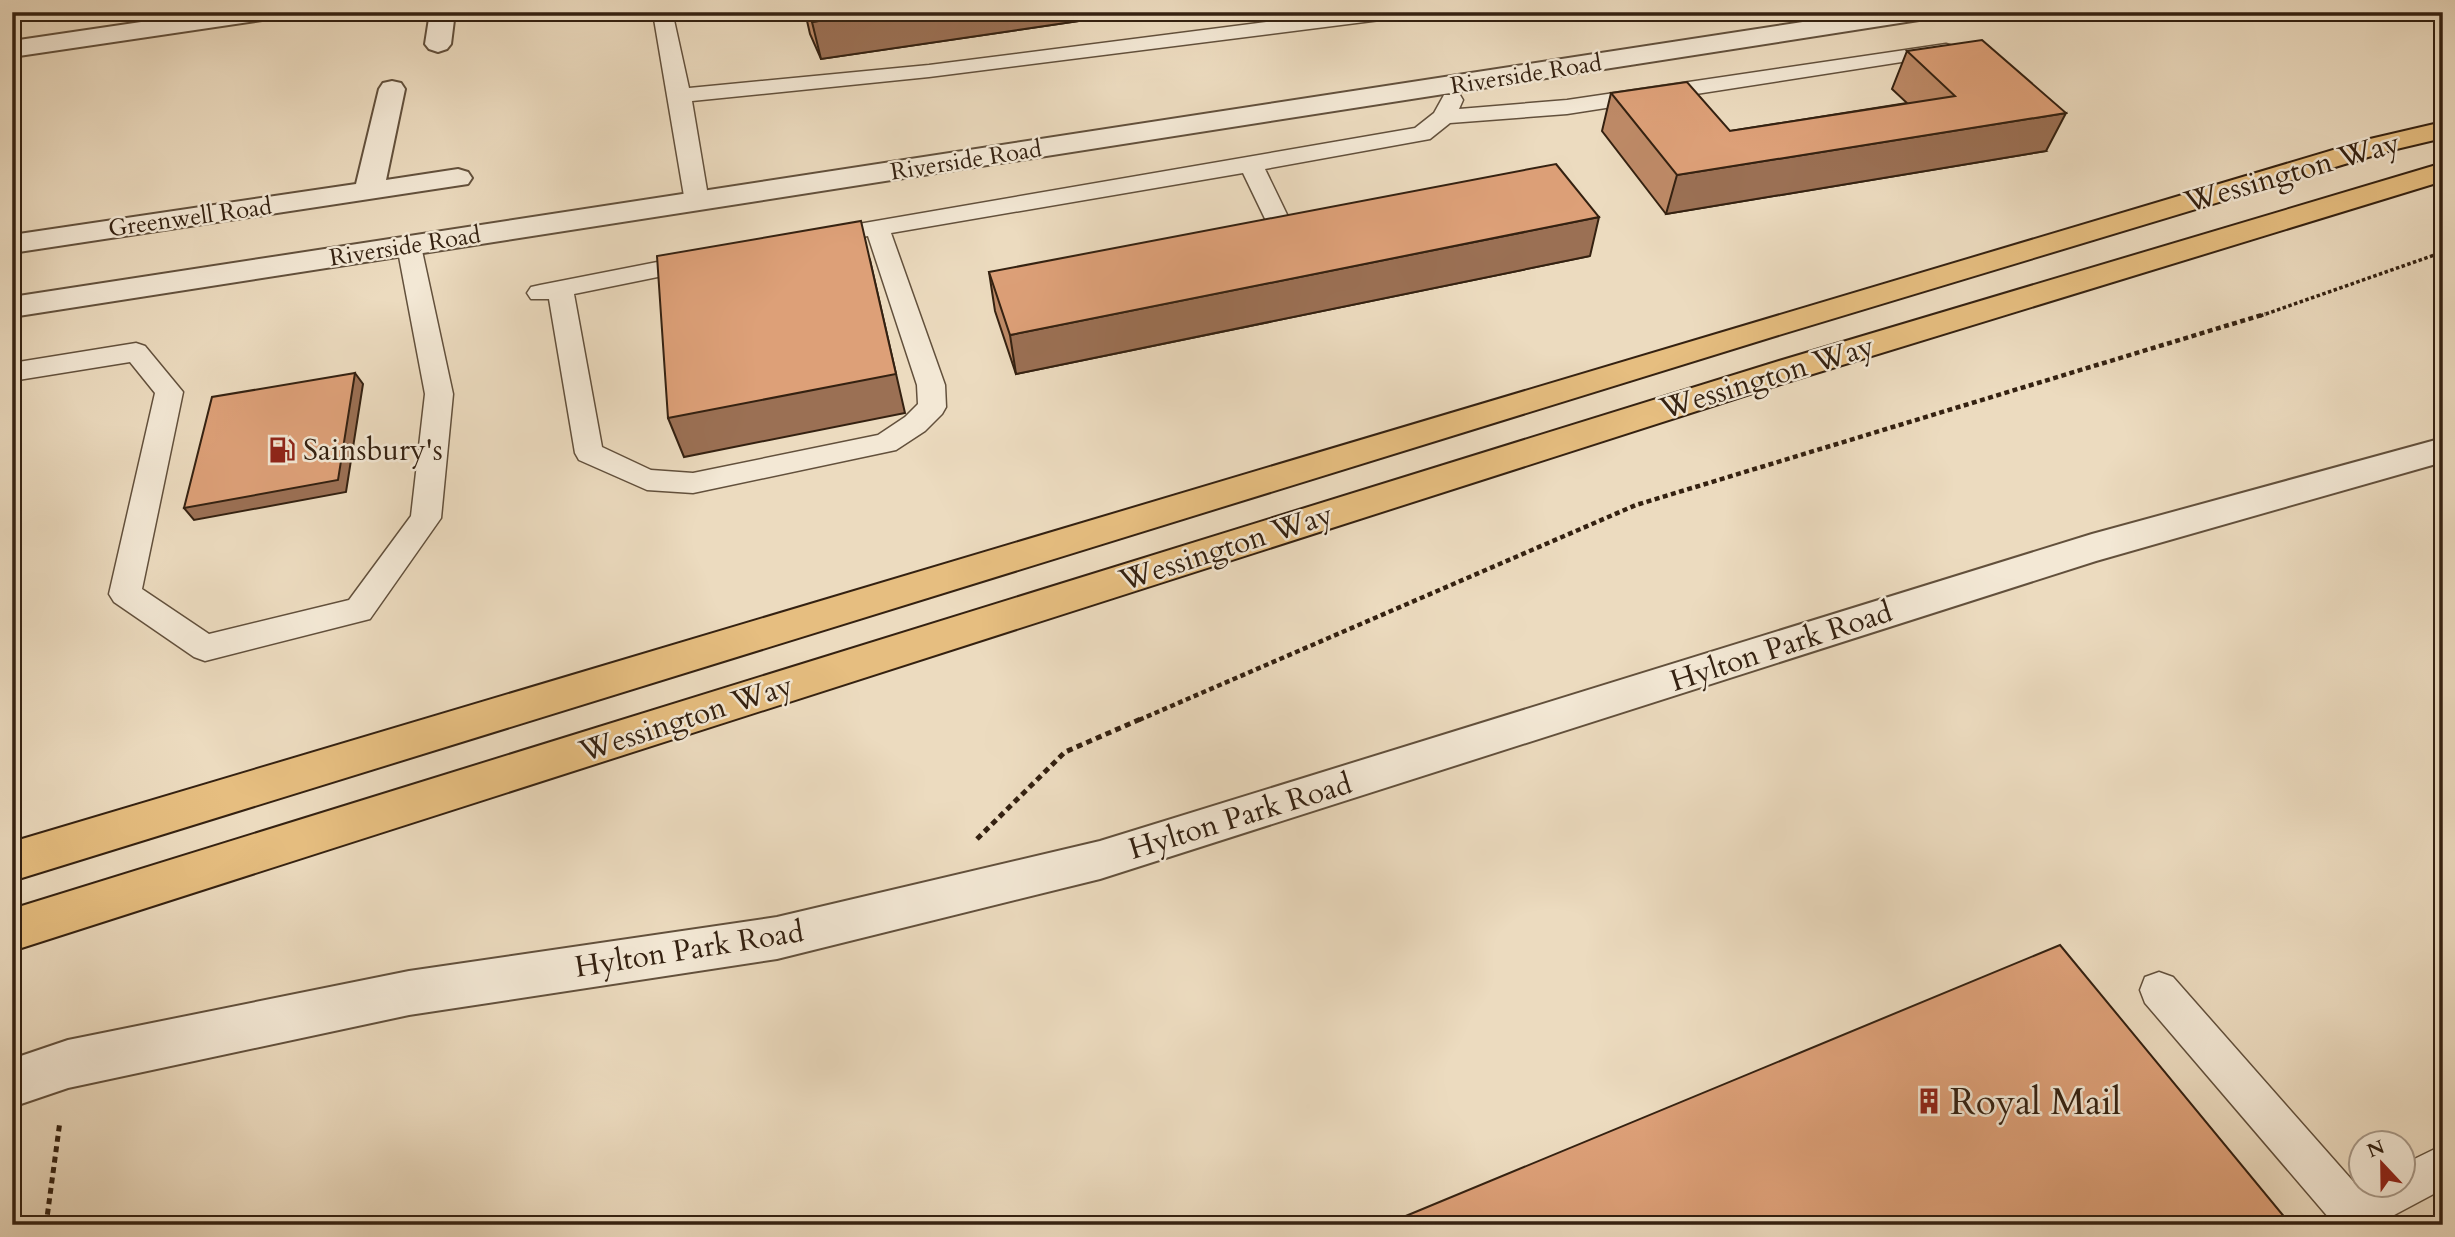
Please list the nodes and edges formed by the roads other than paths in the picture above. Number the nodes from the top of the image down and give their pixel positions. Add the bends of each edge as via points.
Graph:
1 (262, 12) edge
2 (443, 12) edge
3 (670, 12) edge
4 (1396, 12) edge
5 (1907, 13) edge
6 (438, 44) dead end
7 (12, 49) edge
8 (1964, 49) edge
9 (1458, 84) junction
10 (391, 89) dead end
11 (680, 96) junction
12 (1444, 117) junction
13 (2443, 131) edge
14 (1251, 165) junction
15 (2443, 172) edge
16 (458, 178) dead end
17 (369, 191) junction
18 (697, 202) junction
19 (877, 226) junction
20 (1281, 227) edge
21 (798, 242) edge
22 (12, 244) edge
23 (409, 246) junction
24 (719, 258) edge
25 (12, 307) edge
26 (12, 372) edge
27 (2443, 450) edge
28 (12, 862) edge
29 (12, 930) edge
30 (2159, 990) dead end
31 (12, 1083) edge
32 (2443, 1166) edge
33 (2358, 1219) edge

1 - 7 street
2 - 6 street
3 - 11 lane via 664,19
4 - 11 lane via 929,71
5 - 9 street, Riverside Road
8 - 12 lane via 1567,107
9 - 12 lane
9 - 18 street, Riverside Road
10 - 17 street
11 - 18 lane
12 - 14 lane via 1422,134
13 - 28 main road, Wessington Way via 2366,148 1760,330
14 - 19 lane
14 - 20 lane
15 - 29 main road, Wessington Way via 1791,369
16 - 17 street, Greenwell Road
17 - 22 street, Greenwell Road
18 - 23 street, Riverside Road
19 - 21 lane
19 - 24 lane via 931,385 932,407 915,424 886,443 693,483 647,480 589,453 550,291
23 - 25 street, Riverside Road
23 - 26 lane via 439,394 426,518 359,610 205,648 125,594 169,392 136,352
27 - 31 street, Hylton Park Road via 2092,548 1100,860 777,938 409,993 68,1064
30 - 33 lane
32 - 33 lane

